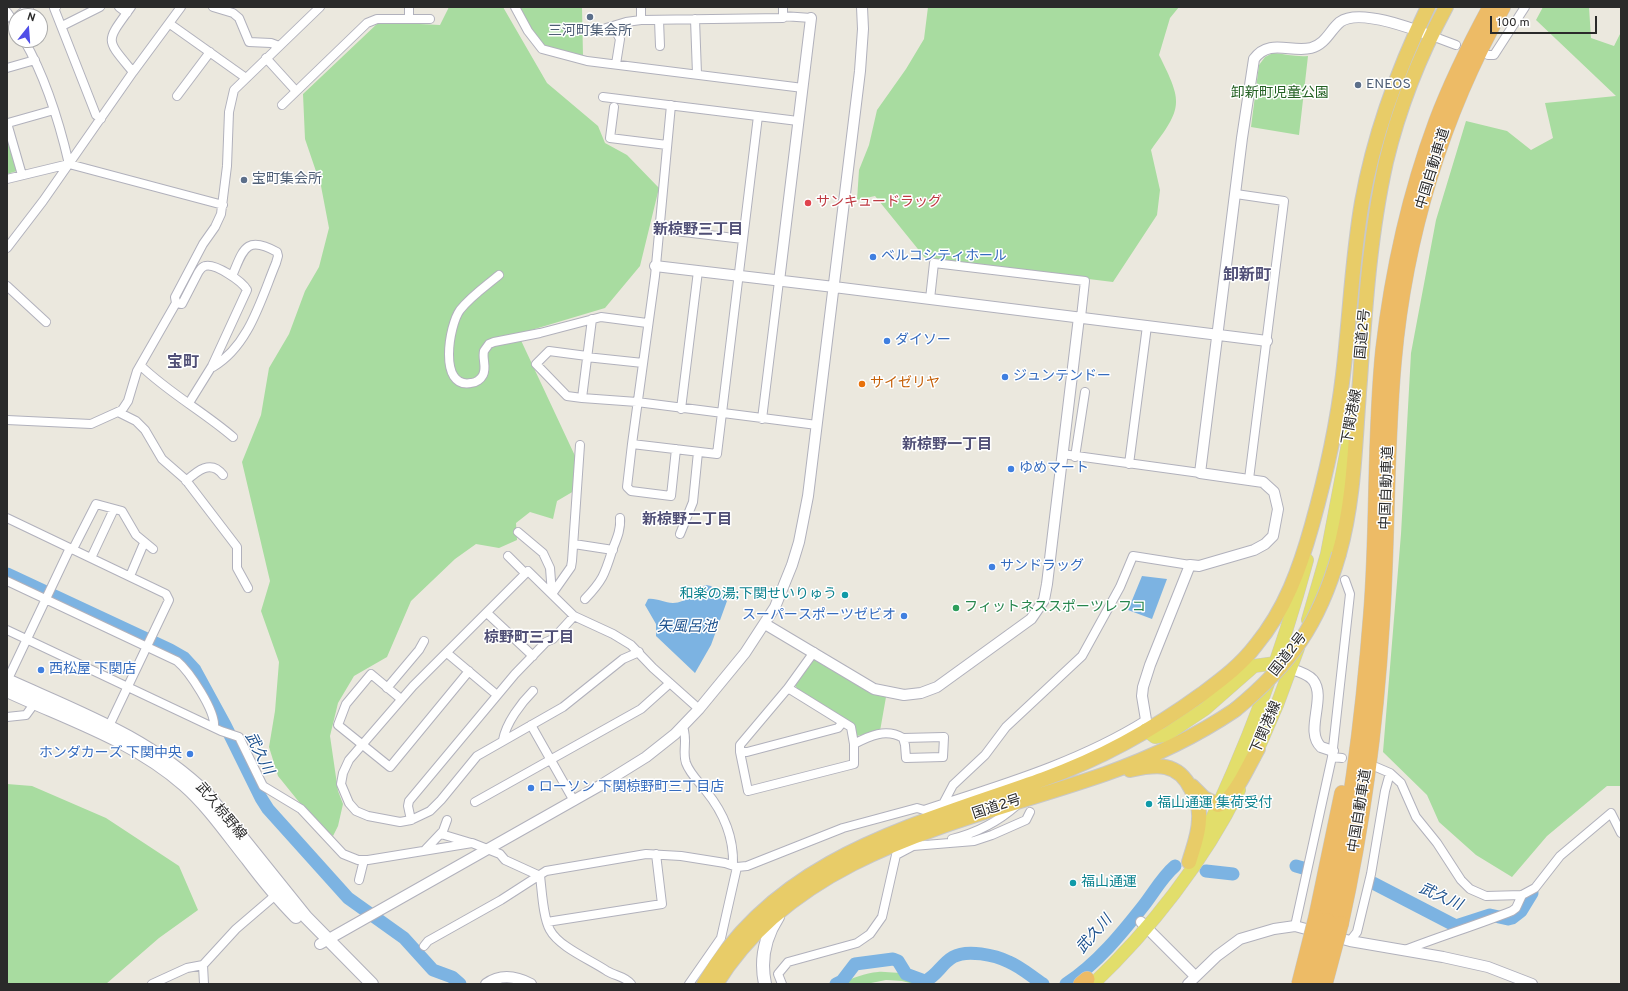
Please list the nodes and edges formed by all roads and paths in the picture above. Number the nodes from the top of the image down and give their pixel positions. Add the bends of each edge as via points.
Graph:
1 (56, 7) edge
2 (100, 7) edge
3 (119, 7) edge
4 (182, 7) edge
5 (212, 7) edge
6 (320, 7) edge
7 (409, 7) edge
8 (515, 7) edge
9 (641, 7) edge
10 (783, 7) edge
11 (862, 7) edge
12 (1428, 7) edge
13 (1446, 7) edge
14 (1490, 7) edge
15 (1503, 7) edge
16 (1525, 7) edge
17 (129, 10) edge
18 (783, 16) junction
19 (811, 18) joint
20 (409, 19) junction
21 (430, 19) dead end
22 (695, 19) junction
23 (642, 20) junction
24 (659, 20) junction
25 (170, 24) junction
26 (62, 26) junction
27 (1417, 30) junction
28 (1432, 36) junction
29 (1456, 45) dead end
30 (279, 46) junction
31 (660, 46) dead end
32 (28, 48) edge
33 (210, 52) junction
34 (1488, 55) dead end
35 (266, 58) junction
36 (35, 60) junction
37 (616, 64) junction
38 (7, 68) edge
39 (133, 72) junction
40 (697, 74) junction
41 (246, 78) junction
42 (803, 88) junction
43 (296, 91) junction
44 (177, 96) dead end
45 (603, 97) dead end
46 (282, 105) dead end
47 (671, 105) junction
48 (614, 107) dead end
49 (54, 110) junction
50 (758, 116) junction
51 (101, 119) junction
52 (798, 120) junction
53 (8, 123) edge
54 (667, 145) junction
55 (69, 164) junction
56 (22, 175) junction
57 (7, 180) edge
58 (1236, 194) junction
59 (223, 204) junction
60 (658, 229) junction
61 (743, 239) junction
62 (7, 248) edge
63 (655, 266) junction
64 (698, 271) junction
65 (499, 275) dead end
66 (232, 276) junction
67 (738, 276) junction
68 (779, 281) junction
69 (7, 286) edge
70 (834, 287) junction
71 (930, 299) junction
72 (176, 303) junction
73 (1080, 317) junction
74 (592, 320) junction
75 (46, 322) dead end
76 (647, 323) junction
77 (1147, 326) junction
78 (1218, 335) junction
79 (1267, 341) junction
80 (586, 356) junction
81 (643, 363) junction
82 (141, 366) junction
83 (210, 368) junction
84 (1359, 382) junction
85 (1085, 392) dead end
86 (582, 398) junction
87 (637, 402) junction
88 (189, 403) junction
89 (681, 409) junction
90 (118, 412) junction
91 (722, 414) junction
92 (762, 419) junction
93 (7, 420) edge
94 (817, 425) junction
95 (233, 437) dead end
96 (632, 444) junction
97 (580, 445) dead end
98 (676, 450) junction
99 (698, 452) junction
100 (1062, 454) junction
101 (1075, 457) junction
102 (1129, 464) junction
103 (1200, 473) junction
104 (222, 475) dead end
105 (1249, 479) junction
106 (186, 481) junction
107 (1324, 482) junction
108 (114, 509) junction
109 (7, 518) edge
110 (620, 518) dead end
111 (518, 532) dead end
112 (680, 534) dead end
113 (144, 543) junction
114 (574, 544) junction
115 (72, 548) junction
116 (153, 549) dead end
117 (613, 550) junction
118 (508, 556) dead end
119 (91, 558) junction
120 (1190, 565) junction
121 (525, 573) junction
122 (130, 576) junction
123 (1345, 580) dead end
124 (7, 581) edge
125 (248, 588) dead end
126 (552, 594) junction
127 (46, 598) junction
128 (585, 599) dead end
129 (487, 613) junction
130 (574, 616) junction
131 (765, 624) junction
132 (7, 630) edge
133 (26, 640) junction
134 (424, 641) dead end
135 (147, 646) junction
136 (638, 652) junction
137 (814, 652) junction
138 (447, 653) junction
139 (533, 656) junction
140 (1276, 663) junction
141 (1290, 669) junction
142 (469, 671) junction
143 (7, 680) edge
144 (670, 683) junction
145 (1234, 684) junction
146 (128, 686) junction
147 (387, 688) junction
148 (788, 688) junction
149 (7, 691) edge
150 (533, 691) dead end
151 (497, 695) junction
152 (401, 699) junction
153 (1262, 701) junction
154 (34, 704) junction
155 (699, 709) junction
156 (1177, 712) junction
157 (7, 717) edge
158 (843, 722) junction
159 (1146, 725) junction
160 (109, 726) junction
161 (531, 726) junction
162 (683, 727) junction
163 (218, 729) junction
164 (903, 738) junction
165 (504, 740) junction
166 (854, 744) junction
167 (361, 745) junction
168 (1258, 749) junction
169 (740, 752) junction
170 (1332, 754) junction
171 (1342, 758) dead end
172 (552, 759) junction
173 (1376, 767) dead end
174 (1390, 773) junction
175 (1106, 774) junction
176 (1187, 780) junction
177 (574, 801) junction
178 (475, 802) dead end
179 (943, 804) junction
180 (1218, 805) junction
181 (1026, 806) junction
182 (411, 820) junction
183 (448, 820) dead end
184 (1621, 833) edge
185 (441, 834) junction
186 (472, 843) junction
187 (939, 843) junction
188 (487, 849) junction
189 (425, 850) junction
190 (656, 854) junction
191 (364, 860) junction
192 (1189, 862) junction
193 (735, 866) junction
194 (540, 876) junction
195 (359, 880) dead end
196 (279, 892) junction
197 (1522, 895) junction
198 (797, 897) junction
199 (1328, 920) junction
200 (547, 922) junction
201 (1144, 925) junction
202 (1295, 926) junction
203 (1344, 941) junction
204 (324, 942) junction
205 (424, 946) dead end
206 (1405, 950) junction
207 (203, 965) junction
208 (1195, 976) junction
209 (1086, 983) edge
210 (152, 984) edge
211 (204, 984) edge
212 (363, 984) edge
213 (372, 984) edge
214 (486, 984) edge
215 (531, 984) edge
216 (631, 984) edge
217 (689, 984) edge
218 (704, 984) edge
219 (716, 984) edge
220 (765, 984) edge
221 (782, 984) edge
222 (1188, 984) edge
223 (1299, 984) edge
224 (1312, 984) edge
225 (1327, 984) edge
226 (1532, 984) edge

1 - 26 street via 54,8
2 - 26 street
3 - 17 street
4 - 25 street
5 - 30 street via 233,13 239,18 249,42
6 - 30 street
7 - 20 street
8 - 37 street via 528,31 542,49 587,61
9 - 23 street
10 - 18 street
11 - 70 street via 860,71
12 - 27 highway, 国道2号
13 - 28 highway, 国道2号
14 - 199 highway, 中国自動車道 via 1467,50 1436,122 1416,184 1395,269 1383,359 1371,613 1363,688
15 - 199 highway, 中国自動車道 via 1459,97 1437,155 1406,274 1394,360 1377,692 1364,800
16 - 34 street via 1494,55
17 - 39 street via 111,39 113,47
18 - 19 street
18 - 22 street
19 - 42 street
20 - 21 street
20 - 43 street via 377,19 367,23
22 - 24 street
22 - 40 street
23 - 24 street
23 - 37 street via 610,27 620,39
24 - 31 street
25 - 33 street
25 - 39 street
26 - 51 street via 96,115
27 - 28 street
27 - 58 street via 1368,18 1353,17 1342,21 1324,41 1313,48 1273,46 1257,54 1251,70
27 - 107 highway, 国道2号 via 1387,104 1366,180 1356,241 1340,394
28 - 29 street
28 - 84 highway, 国道2号 via 1398,120 1380,188
30 - 35 street
32 - 36 street
33 - 41 street
33 - 44 street
35 - 41 street
35 - 43 street
36 - 38 street
36 - 49 street
37 - 40 street
39 - 51 street
40 - 42 street
41 - 59 street via 234,90 229,112
42 - 52 street
43 - 46 street
45 - 47 street
47 - 50 street
47 - 54 street
48 - 54 street via 610,138
49 - 53 street
49 - 55 street
50 - 52 street
50 - 61 street
51 - 55 street
52 - 68 street
53 - 56 street
54 - 60 street
55 - 56 street
55 - 59 street
55 - 62 street
56 - 57 street
58 - 78 street
58 - 79 street via 1284,201
59 - 72 street via 215,227 175,297
60 - 61 street
60 - 63 street
61 - 67 street
63 - 64 street
63 - 76 street
64 - 67 street
64 - 89 street
65 - 74 street via 460,310 453,323 448,350 451,370 459,382 473,383 482,377 485,370 484,351 489,344
66 - 72 street via 213,267 204,267 198,273 182,304
66 - 83 street via 244,285 247,292
66 - 83 street via 249,245 255,244 276,252 278,256 246,334
67 - 68 street
67 - 91 street
68 - 70 street
68 - 92 street
69 - 75 street
70 - 71 street
70 - 94 street
71 - 73 street
71 - 73 street via 934,263 1085,281
72 - 82 street
73 - 77 street
73 - 100 street
74 - 76 street via 601,317
74 - 80 street
76 - 81 street
77 - 78 street
77 - 102 street
78 - 79 street
78 - 103 street
79 - 105 street
80 - 81 street
80 - 86 street
80 - 86 street via 549,351 536,364 568,396
81 - 87 street
82 - 88 street
82 - 90 street via 126,405
83 - 88 street
84 - 141 main road, 下関港線 via 1327,554 1312,609
84 - 175 highway, 国道2号, bridge via 1351,492 1339,554 1320,608 1301,642 1263,687 1235,710 1199,733
85 - 101 street
86 - 87 street
87 - 89 street
87 - 96 street
88 - 95 street
89 - 91 street
90 - 93 street via 91,424
90 - 106 street via 136,421 145,430 162,459
91 - 92 street
91 - 99 street via 717,454
92 - 94 street
94 - 131 street via 799,542 784,586
96 - 98 street
96 - 98 street via 627,487 631,491 671,496
97 - 114 street
98 - 99 street
99 - 112 street via 693,502
100 - 101 street
100 - 137 street via 1046,592 1040,607 1031,619 937,687 912,695 874,689
101 - 102 street
102 - 103 street
103 - 105 street
104 - 106 street via 211,466 201,469
105 - 120 street via 1268,484 1277,497 1277,519 1270,540 1261,548 1199,566
106 - 125 street via 237,547 237,568
107 - 140 main road, 下関港線 via 1305,569
107 - 156 highway, 国道2号 via 1301,562 1277,616 1245,658 1220,681
108 - 113 street via 122,511 129,527
108 - 115 street via 96,504
108 - 119 street
109 - 115 street
110 - 117 street via 620,529
111 - 126 street via 543,553 549,564
113 - 116 street
113 - 122 street
114 - 117 street
114 - 126 street via 571,567
115 - 119 street
115 - 127 street
117 - 128 street via 604,576
118 - 121 street
119 - 122 street
120 - 159 street via 1145,681 1142,696
120 - 179 street via 1133,556 1120,588 1090,644 1077,662 1006,727 985,755 953,785
121 - 126 street via 528,571
121 - 129 street
122 - 135 street via 166,594 169,600
123 - 170 street via 1350,594
124 - 127 street
126 - 130 street
127 - 133 street
127 - 135 street
129 - 138 street
129 - 139 street
130 - 136 street via 624,639
130 - 139 street
131 - 137 street
131 - 155 street
132 - 133 street
133 - 143 street
133 - 146 street
134 - 147 street
135 - 146 street
135 - 163 street via 177,661 188,671
136 - 144 street
136 - 161 street via 623,659 577,697
137 - 148 street
138 - 142 street
138 - 152 street
139 - 151 street
140 - 141 main road
140 - 145 main road via 1254,666
140 - 153 main road, 下関港線
140 - 156 main road via 1262,659 1252,661 1202,700
141 - 168 main road, 下関港線
141 - 170 street via 1310,678 1315,684 1316,738 1321,747
142 - 151 street
142 - 167 street via 390,767
143 - 160 main road, 武久椋野線
144 - 155 street
144 - 172 street via 641,709
145 - 153 main road via 1246,677 1255,678 1260,686
145 - 159 main road via 1205,709 1166,735 1155,737
146 - 160 street
146 - 163 street
147 - 152 street
147 - 167 street via 371,674 346,704 338,725
148 - 158 street
148 - 169 street via 740,745
149 - 154 main road, 武久椋野線
150 - 165 street via 523,701 505,732
151 - 182 street via 409,801
152 - 167 street
153 - 180 main road, 下関港線
154 - 157 street via 26,715
154 - 196 main road, 武久椋野線 via 123,743 179,781 201,802
155 - 162 street
156 - 159 highway, 国道2号
158 - 166 street via 851,727
158 - 169 street via 838,728
159 - 179 street via 1020,780
159 - 218 highway, 国道2号 via 1106,752 1063,771 881,837 829,862 796,883 762,911 729,946
160 - 196 main road, 武久椋野線 via 148,746 190,777 208,795
161 - 165 street
161 - 172 street
162 - 177 street via 623,772
162 - 193 street via 686,736 686,764 716,805 729,831
163 - 191 street via 239,737 263,786 301,809 343,854
164 - 164 street via 906,758 943,757 944,737
164 - 166 street via 886,732
165 - 182 street via 477,756 433,808
166 - 169 street via 854,764 748,791
167 - 182 street via 343,773 342,788 349,803 356,811 368,816 393,821
168 - 180 highway via 1231,796 1225,803
168 - 201 main road, 下関港線 via 1238,792 1194,866
170 - 171 street
170 - 202 street
172 - 177 street
172 - 178 street
173 - 174 street
174 - 197 street via 1401,783 1416,817 1437,843 1465,886 1486,896
174 - 203 street via 1357,932
175 - 176 highway via 1146,766 1162,766 1178,772
175 - 181 highway, 国道2号
176 - 180 highway via 1204,798
176 - 192 highway via 1196,798 1199,816
177 - 188 street
179 - 193 street via 924,810 917,808 843,828 754,864
180 - 192 main road, 下関港線
181 - 187 street via 968,835
181 - 187 street via 1026,820 992,835 974,841
181 - 198 highway, 国道2号 via 943,826 885,849 834,874
183 - 185 street
184 - 197 street via 1611,813 1560,856 1538,885
185 - 186 street
185 - 189 street
186 - 188 street
186 - 189 street
187 - 221 street via 913,846 896,855 882,917 870,934 857,943 788,962 778,974
188 - 194 street
188 - 204 street
189 - 191 street
190 - 193 street
190 - 194 street via 546,871
190 - 200 street via 662,904
191 - 195 street
192 - 201 main road, 下関港線
193 - 217 street via 721,938
194 - 200 street
194 - 205 street via 428,940
196 - 204 main road, 武久椋野線
196 - 207 street via 236,929
197 - 206 street via 1516,908 1490,920
198 - 219 highway, 国道2号 via 755,934 729,964
198 - 220 main road via 779,916 768,936 763,961
199 - 203 highway, 中国自動車道, bridge
199 - 223 highway, bridge
199 - 224 highway, 中国自動車道, bridge
200 - 216 street via 550,930 560,941
201 - 208 street
201 - 209 main road, 下関港線
202 - 203 street
202 - 208 street via 1240,939
203 - 206 street
203 - 225 highway, 中国自動車道, bridge
204 - 212 main road, 武久椋野線
204 - 213 main road, 武久椋野線
206 - 226 street via 1488,967
207 - 210 street via 187,968
207 - 211 street
208 - 222 street
214 - 215 street via 507,977

